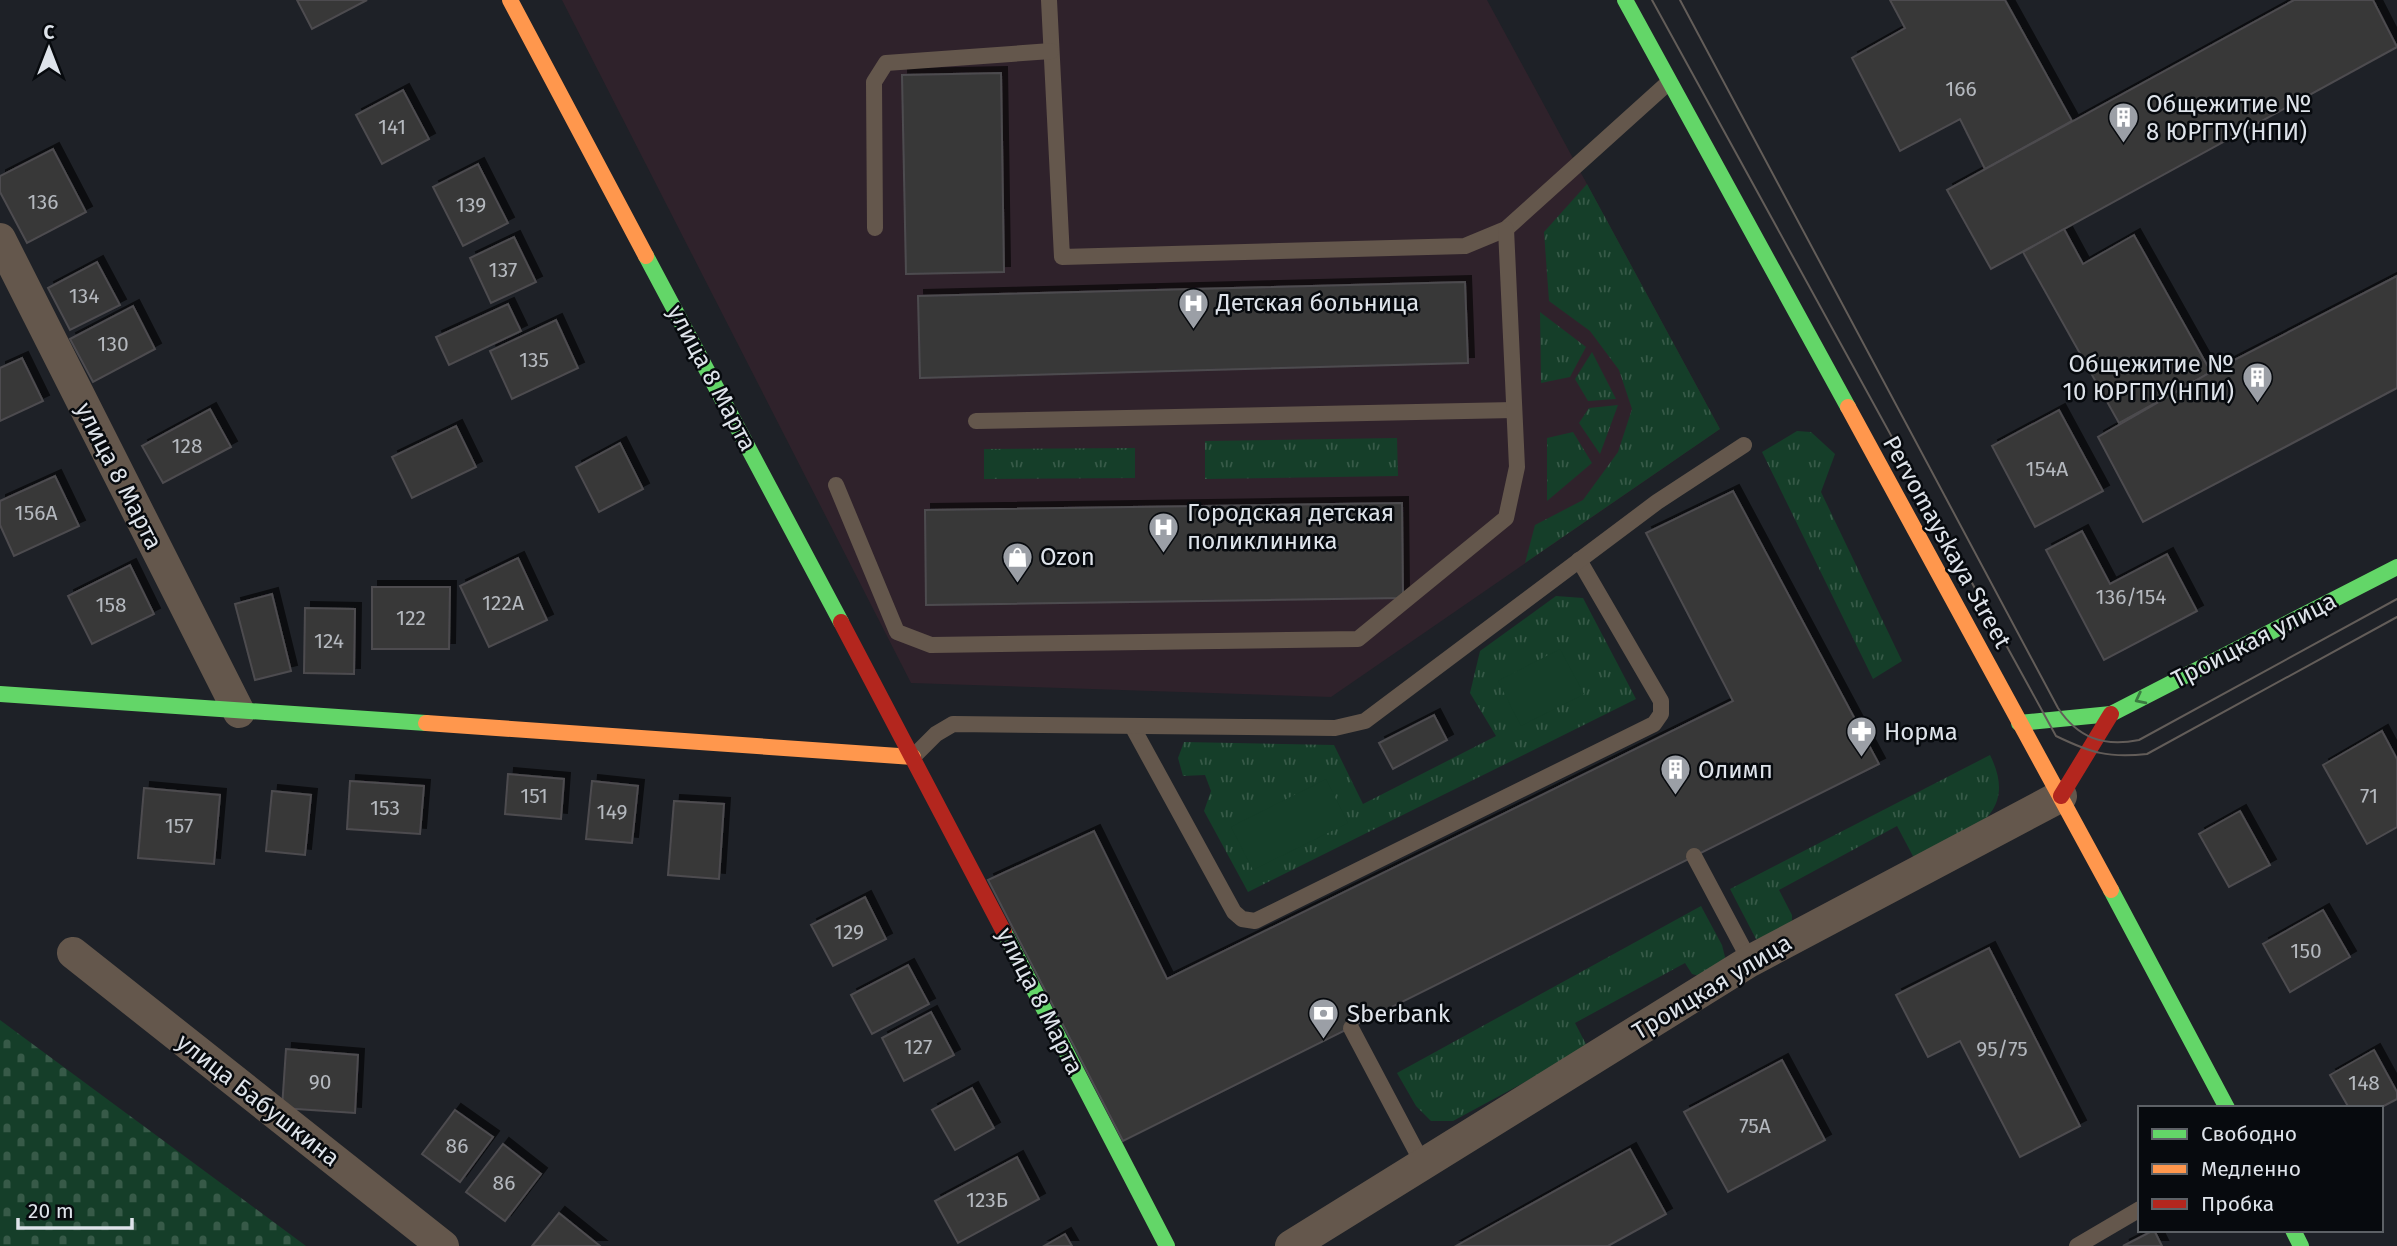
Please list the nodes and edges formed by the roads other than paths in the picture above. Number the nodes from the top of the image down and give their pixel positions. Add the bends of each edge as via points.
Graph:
1 (510, 0) edge
2 (1049, 0) edge
3 (1625, 0) edge
4 (1051, 51) junction
5 (1669, 82) junction
6 (875, 228) dead end
7 (1506, 229) junction
8 (0, 239) edge
9 (1514, 410) junction
10 (976, 421) dead end
11 (1744, 445) dead end
12 (836, 485) dead end
13 (1579, 560) junction
14 (2397, 567) edge
15 (0, 694) edge
16 (239, 712) junction
17 (2111, 714) junction
18 (2019, 723) junction
19 (1132, 726) junction
20 (914, 757) junction
21 (2061, 796) junction
22 (1694, 856) dead end
23 (73, 953) dead end
24 (1750, 961) junction
25 (1351, 1028) dead end
26 (2226, 1106) edge
27 (1423, 1164) junction
28 (2138, 1210) edge
29 (443, 1246) edge
30 (1167, 1246) edge
31 (1291, 1246) edge
32 (2077, 1246) edge

1 - 20 street, улица 8 Марта
2 - 4 lane
3 - 5 street, Pervomayskaya Street
4 - 6 lane via 886,63 874,82
4 - 7 lane via 1062,257 1465,246
5 - 7 lane
5 - 18 street, Pervomayskaya Street
7 - 9 lane
8 - 16 street, улица 8 Марта
9 - 10 lane
9 - 12 lane via 1517,467 1506,518 1358,639 931,645 897,632
11 - 13 lane
13 - 19 lane via 1365,721 1335,728
13 - 19 lane via 1661,701 1661,714 1654,724 1638,740 1291,910 1255,921 1234,912
14 -> 17 street, Троицкая улица
15 - 16 street
16 - 20 street
17 - 18 street, Троицкая улица
17 - 21 street
18 - 21 street, Pervomayskaya Street
19 - 20 lane via 953,724
20 - 30 street, улица 8 Марта
21 - 24 street, Троицкая улица
21 - 26 street, Pervomayskaya Street
22 - 24 lane
23 - 29 street, улица Бабушкина
24 - 27 street, Троицкая улица
25 - 27 lane
27 - 31 street, Троицкая улица
28 - 32 lane

